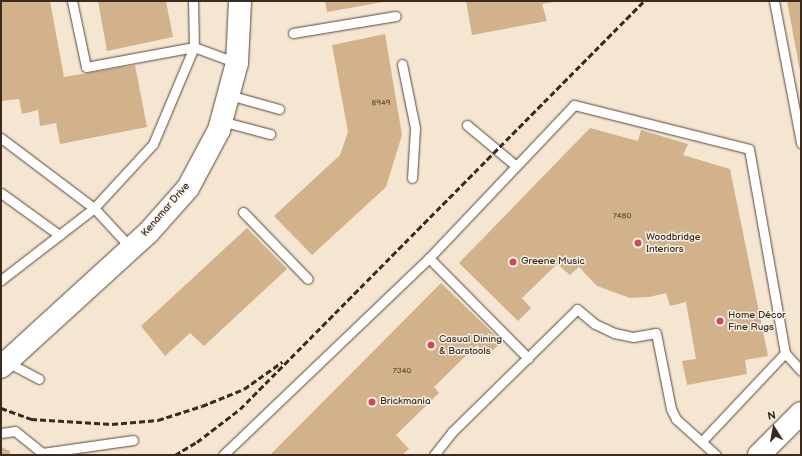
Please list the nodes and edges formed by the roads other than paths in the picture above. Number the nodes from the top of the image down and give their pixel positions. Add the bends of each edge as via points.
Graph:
1 (72, 1) edge
2 (192, 1) edge
3 (240, 1) edge
4 (774, 1) edge
5 (396, 16) dead end
6 (293, 34) dead end
7 (194, 47) junction
8 (237, 63) junction
9 (402, 64) dead end
10 (228, 95) junction
11 (279, 109) dead end
12 (221, 120) junction
13 (467, 125) dead end
14 (270, 134) dead end
15 (1, 138) edge
16 (801, 143) edge
17 (515, 166) junction
18 (412, 178) dead end
19 (1, 193) edge
20 (94, 208) junction
21 (243, 212) dead end
22 (59, 236) junction
23 (131, 248) junction
24 (429, 258) junction
25 (1, 278) edge
26 (308, 279) dead end
27 (785, 353) junction
28 (528, 358) junction
29 (4, 364) edge
30 (801, 371) edge
31 (39, 379) dead end
32 (801, 413) edge
33 (1, 433) edge
34 (133, 440) dead end
35 (701, 442) junction
36 (223, 455) edge
37 (434, 455) edge
38 (716, 455) edge
39 (759, 455) edge

1 - 7 lane via 86,67
2 - 7 lane
3 - 8 street, Kenamar Drive
4 - 16 lane
5 - 6 lane
7 - 8 lane
7 - 20 lane via 153,144
8 - 10 street, Kenamar Drive
9 - 18 lane via 415,128
10 - 11 lane
10 - 12 street, Kenamar Drive
12 - 14 lane
12 - 23 street, Kenamar Drive via 188,188
13 - 17 lane
15 - 20 lane
17 - 24 lane
17 - 27 lane via 574,105 749,149
19 - 22 lane
20 - 22 lane
20 - 23 lane
21 - 26 lane
22 - 25 lane
23 - 29 street, Kenamar Drive
24 - 28 lane
24 - 36 lane
27 - 30 lane
27 - 35 lane
28 - 35 lane via 576,309 595,324 614,333 633,337 656,333 671,408 676,419
28 - 37 lane via 452,432
29 - 31 lane
32 - 39 street
33 - 34 lane via 14,431 42,453
35 - 38 lane

